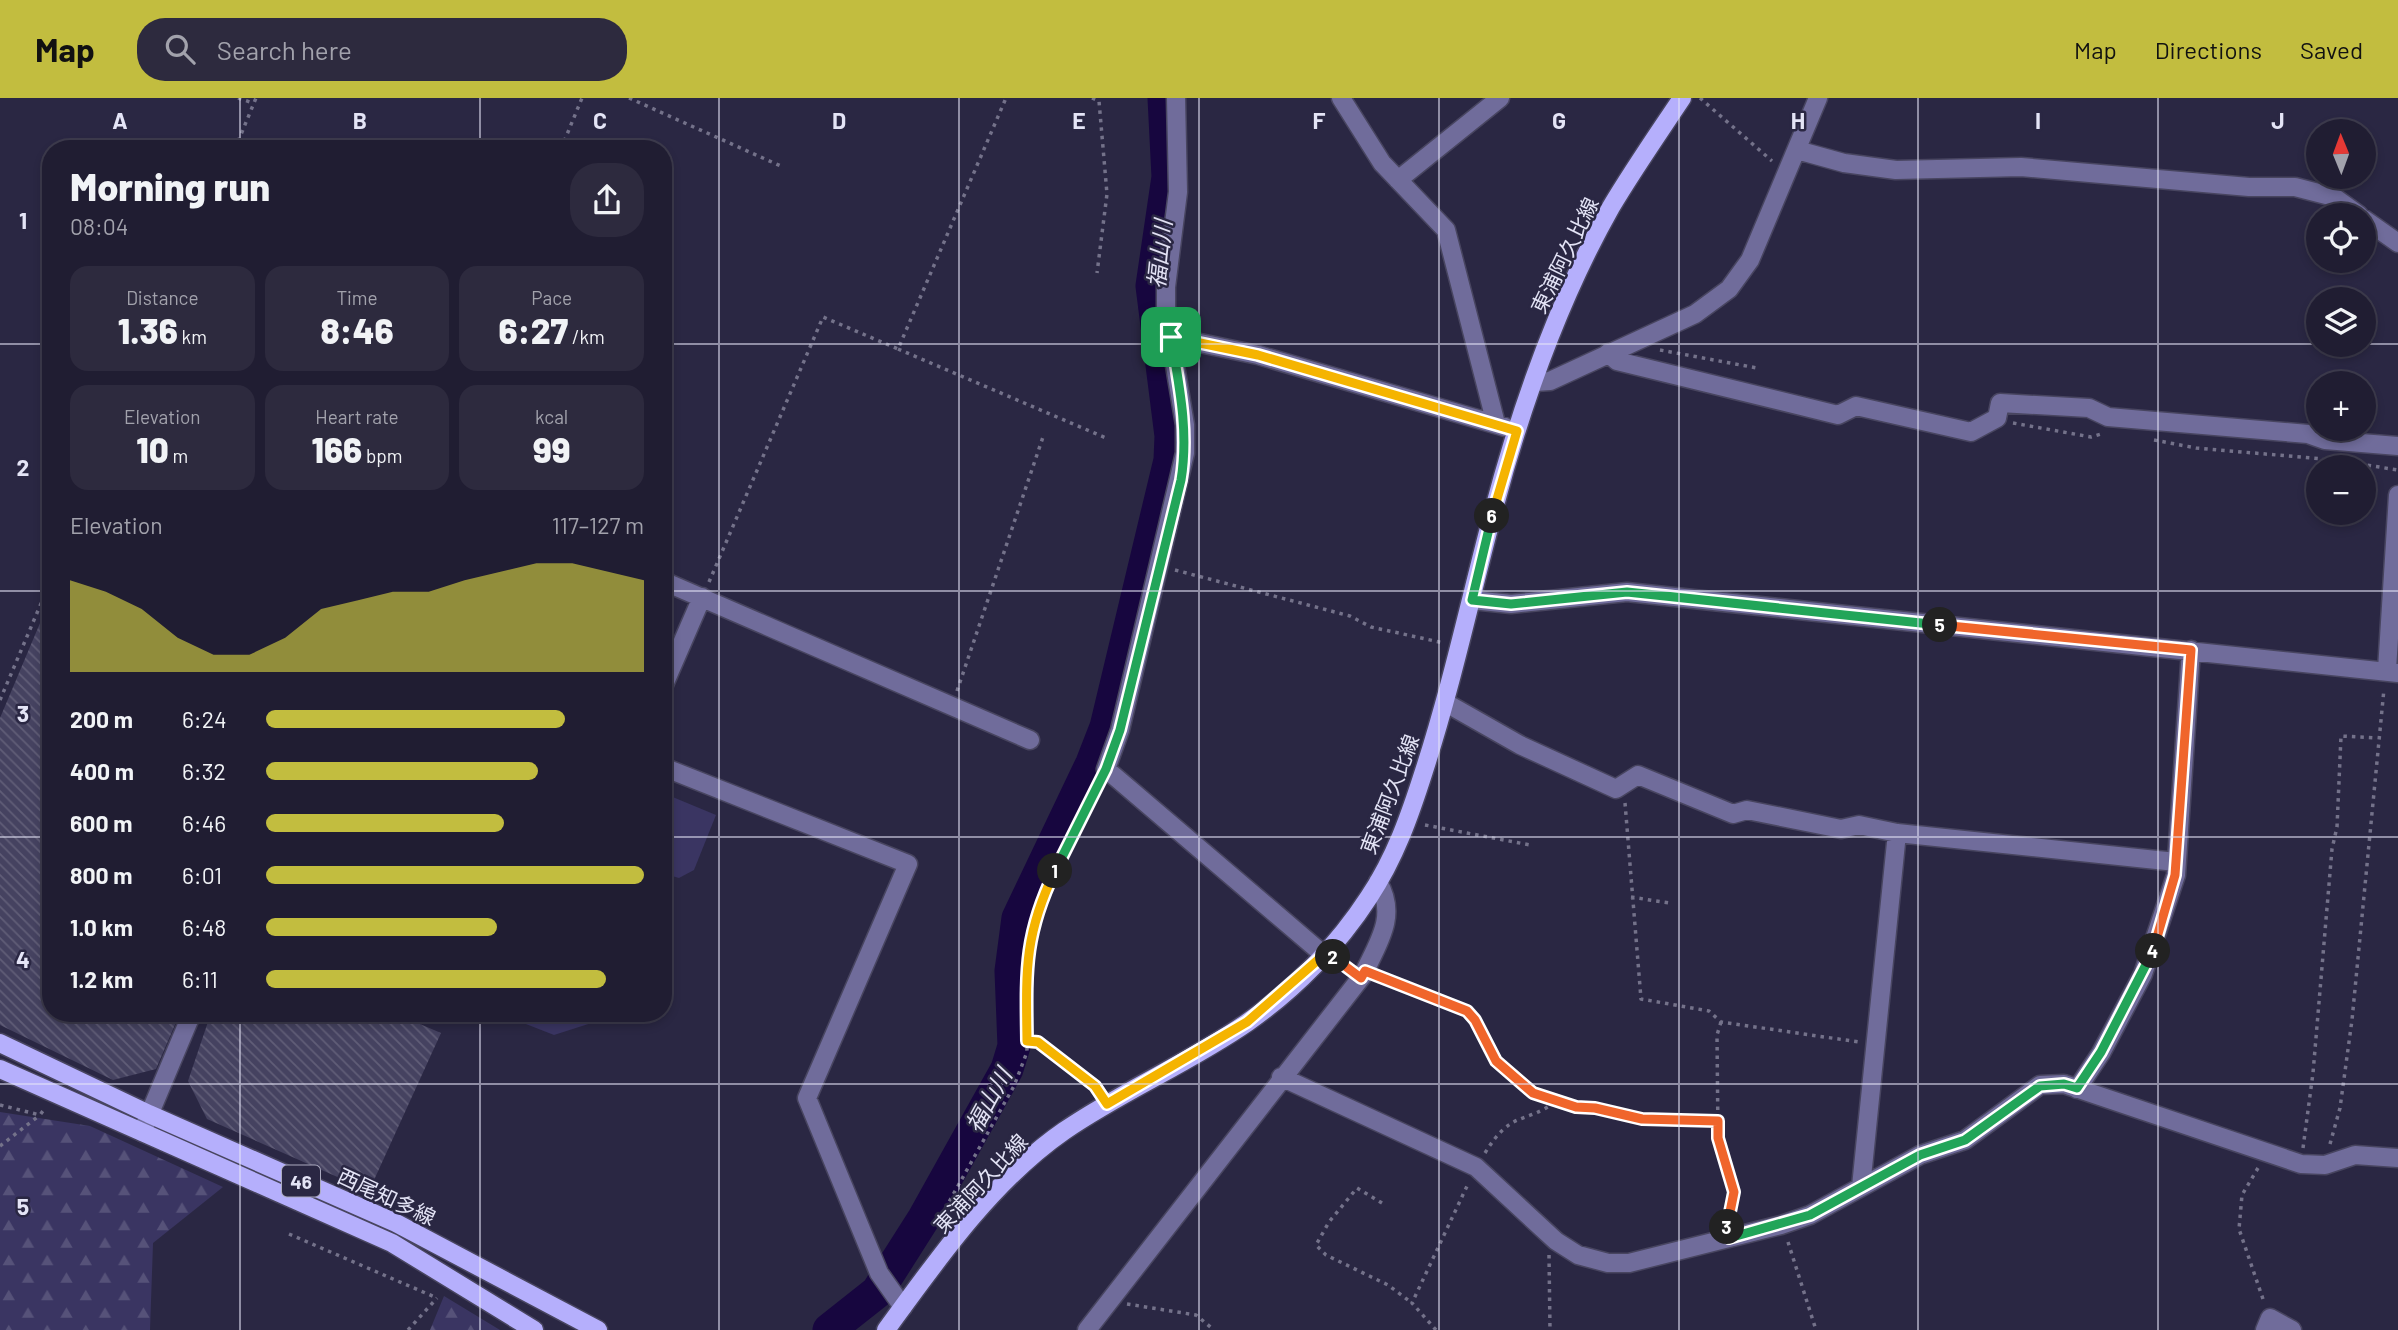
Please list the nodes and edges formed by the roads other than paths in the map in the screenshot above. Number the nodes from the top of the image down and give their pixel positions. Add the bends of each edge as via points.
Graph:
1 (1176, 98) edge
2 (1341, 98) edge
3 (1500, 98) edge
4 (1682, 98) edge
5 (1818, 98) edge
6 (1797, 150) junction
7 (1398, 180) junction
8 (2342, 203) edge
9 (2376, 227) edge
10 (2398, 243) edge
11 (1171, 337) junction
12 (1608, 354) junction
13 (1535, 382) junction
14 (1496, 424) junction
15 (1517, 431) junction
16 (2398, 446) edge
17 (2398, 495) edge
18 (672, 584) edge
19 (702, 597) junction
20 (1472, 600) junction
21 (2191, 650) junction
22 (672, 666) edge
23 (2392, 672) edge
24 (1446, 703) junction
25 (1030, 740) dead end
26 (672, 771) edge
27 (1897, 834) junction
28 (2176, 862) junction
29 (1378, 882) junction
30 (1324, 955) junction
31 (188, 1022) edge
32 (0, 1043) edge
33 (0, 1069) edge
34 (1281, 1077) junction
35 (2077, 1088) junction
36 (149, 1114) junction
37 (142, 1132) junction
38 (2398, 1158) edge
39 (1861, 1187) junction
40 (903, 1307) junction
41 (2267, 1324) edge
42 (534, 1330) edge
43 (598, 1330) edge
44 (886, 1330) edge
45 (1087, 1330) edge
46 (2292, 1330) edge

1 - 11 street via 1178,192 1166,287
2 - 7 street
3 - 7 street
4 - 13 main road, 東浦阿久比線 via 1611,206 1566,299
5 - 6 street
6 - 8 street via 1896,170 2021,167 2295,187
6 - 12 street via 1750,260 1735,283 1695,314
7 - 14 street via 1446,230
9 - 10 street
11 - 14 street via 1258,355
11 - 30 street via 1185,453 1120,730 1106,769
12 - 13 street via 1550,381
12 - 16 street via 1617,361 1838,415 1857,406 1971,432 1997,418 2000,404 2089,408 2108,417
13 - 15 main road, 東浦阿久比線
14 - 15 street
15 - 20 main road, 東浦阿久比線
17 - 23 street
18 - 19 street
19 - 22 street
19 - 25 street
20 - 21 street via 1511,604 1627,592
20 - 24 main road, 東浦阿久比線
21 - 23 street
21 - 28 street
24 - 27 street via 1520,745 1616,789 1638,775 1733,814 1747,810 1841,829 1859,825
24 - 29 main road, 東浦阿久比線 via 1406,822
26 - 40 street via 908,864 807,1098 879,1273
27 - 28 street
27 - 39 street
28 - 35 street via 2148,962
29 - 30 main road, 東浦阿久比線
29 - 34 street via 1388,900 1385,928 1365,971
30 - 40 main road, 東浦阿久比線 via 1247,1022 1107,1104 1027,1161
31 - 36 street
32 - 36 main road, 西尾知多線 / 46
33 - 37 main road, 西尾知多線 / 46
34 - 39 street via 1476,1167 1556,1241 1578,1255 1608,1263 1629,1263 1781,1225
34 - 45 street
35 - 38 street via 2301,1164 2325,1165 2354,1155
35 - 39 street via 2040,1086 1965,1140 1920,1155
36 - 37 street
36 - 43 main road, 西尾知多線 / 46 via 396,1223
37 - 42 main road, 西尾知多線 / 46 via 392,1243
40 - 44 main road, 東浦阿久比線
41 - 46 street

